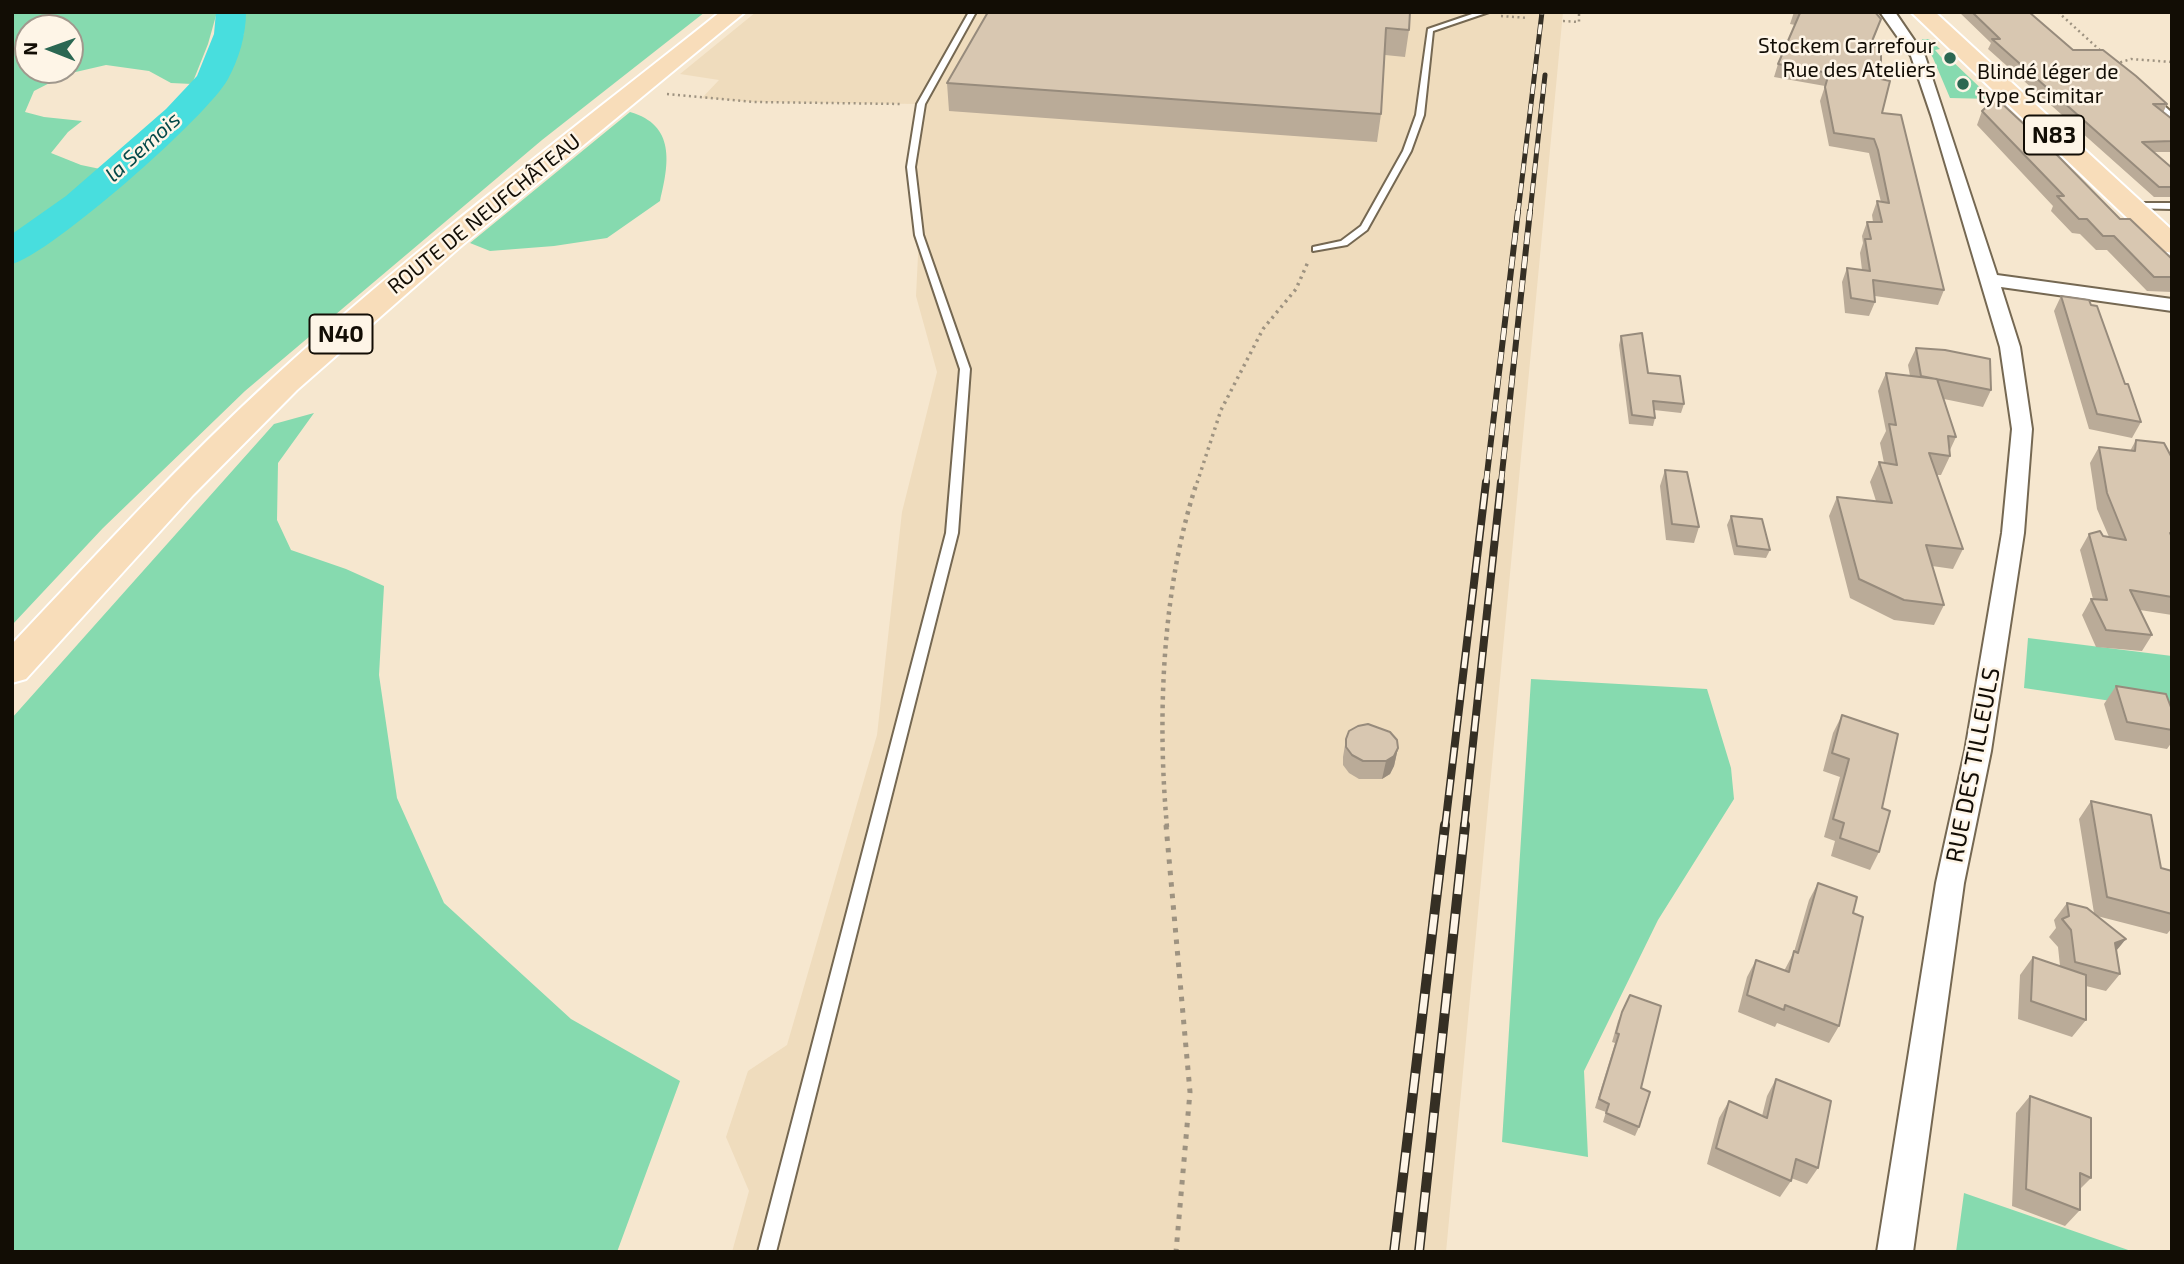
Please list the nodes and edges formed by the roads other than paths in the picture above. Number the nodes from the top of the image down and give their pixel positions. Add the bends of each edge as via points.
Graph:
1 (734, 12) edge
2 (974, 12) edge
3 (1485, 13) edge
4 (1927, 17) edge
5 (1888, 18) edge
6 (2144, 91) edge
7 (2172, 117) edge
8 (2129, 205) junction
9 (2172, 206) edge
10 (2172, 245) edge
11 (1316, 249) road end
12 (1991, 280) junction
13 (2172, 305) edge
14 (12, 669) edge
15 (767, 1252) edge
16 (1895, 1252) edge

1 - 14 main road, ROUTE DE NEUFCHÂTEAU / N40 via 461,230 285,385 212,455
2 - 15 lane via 921,104 911,167 919,235 965,369 952,533
3 - 11 lane via 1430,30 1420,115 1407,151 1364,228 1344,243
4 - 5 street, RUE DES TILLEULS
4 - 8 main road, N83
5 - 12 street, RUE DES TILLEULS via 1922,68
6 - 7 lane
8 - 9 lane
8 - 10 main road, N83
12 - 13 street
12 - 16 street, RUE DES TILLEULS via 2010,347 2022,429 2013,533 1978,751 1950,883

